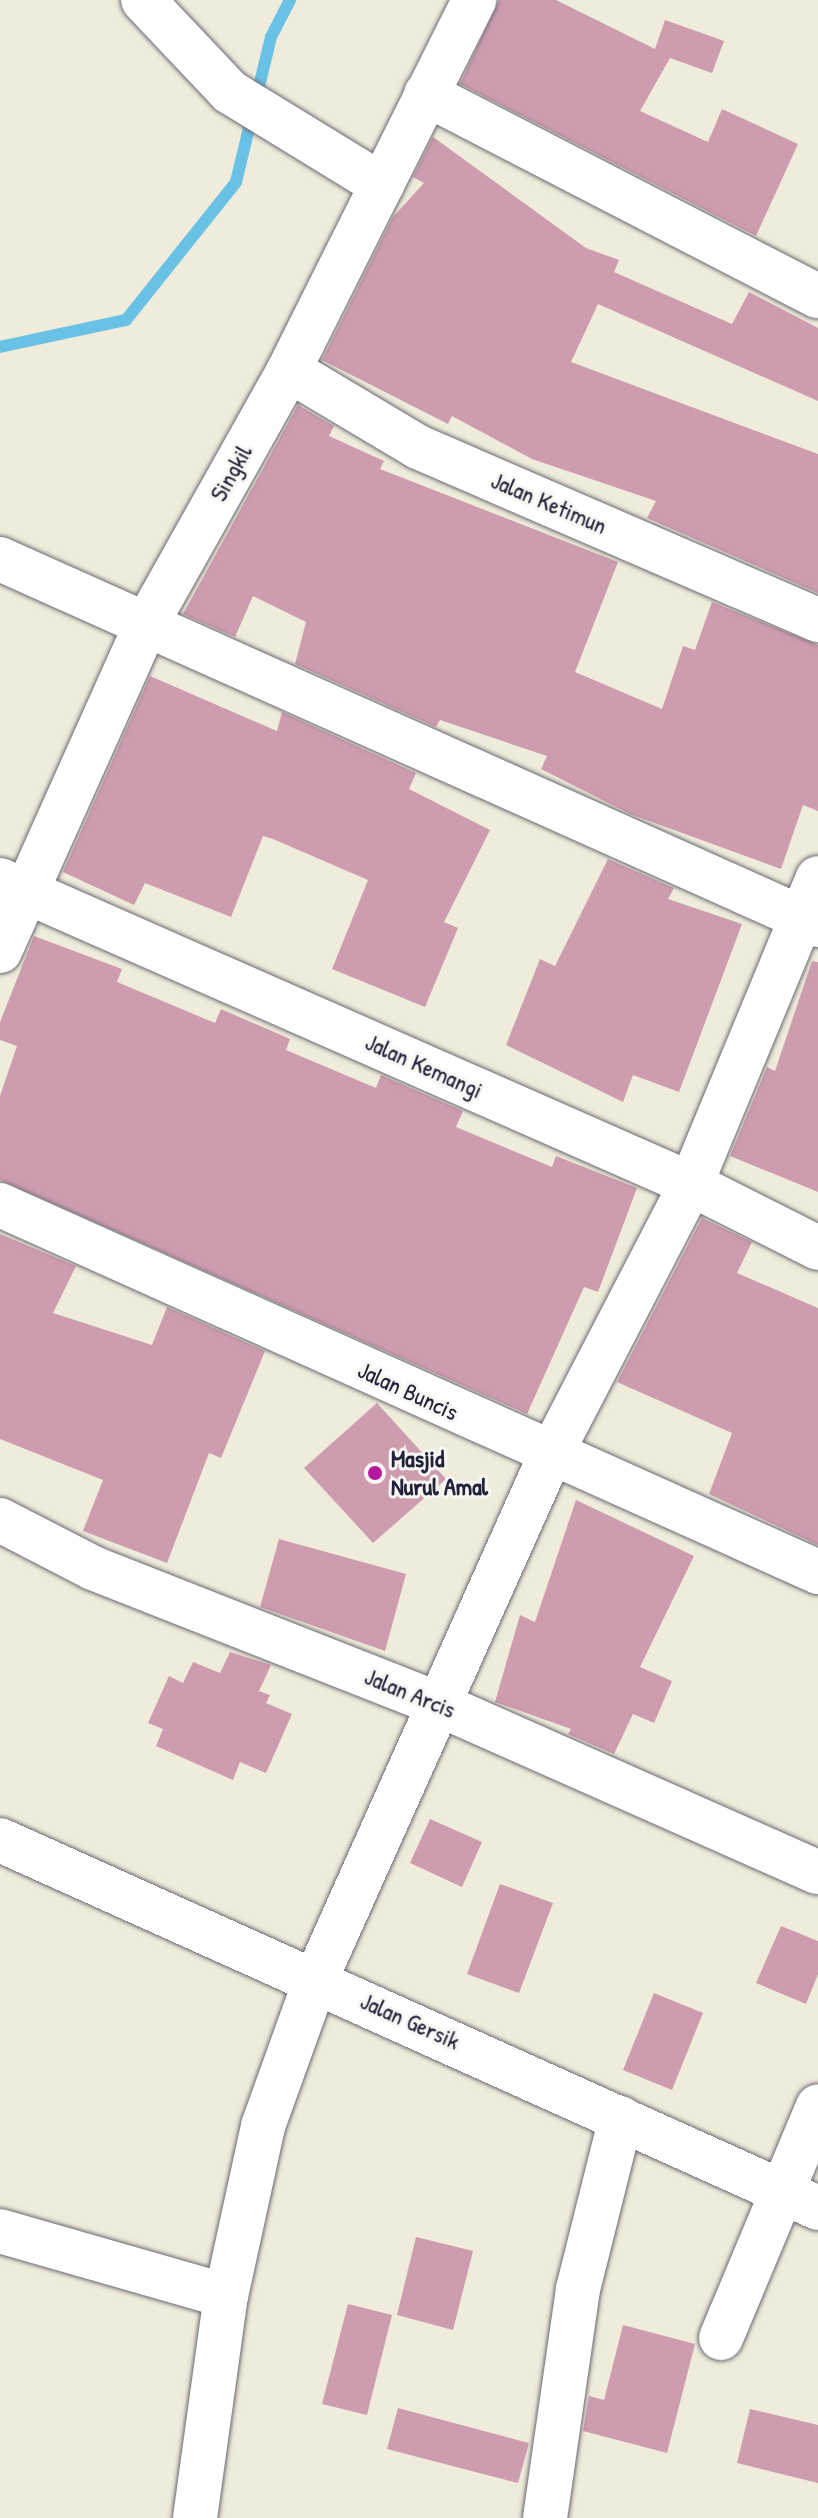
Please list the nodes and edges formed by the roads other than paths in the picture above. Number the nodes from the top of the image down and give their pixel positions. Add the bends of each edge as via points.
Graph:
1 (143, 0) edge
2 (474, 0) edge
3 (426, 94) junction
4 (382, 185) junction
5 (818, 296) edge
6 (289, 370) junction
7 (0, 559) edge
8 (818, 620) edge
9 (146, 625) junction
10 (818, 878) edge
11 (13, 886) edge
12 (810, 922) edge
13 (0, 951) edge
14 (691, 1184) junction
15 (0, 1205) edge
16 (818, 1248) edge
17 (550, 1456) junction
18 (0, 1520) edge
19 (818, 1572) edge
20 (438, 1704) junction
21 (0, 1840) edge
22 (818, 1872) edge
23 (316, 1979) junction
24 (818, 2106) edge
25 (621, 2118) junction
26 (799, 2200) edge
27 (0, 2231) edge
28 (226, 2296) junction
29 (721, 2338) dead end
30 (195, 2518) edge
31 (545, 2518) edge

1 - 4 street via 230,92 291,135
2 - 3 street, Singkil
3 - 4 street, Singkil
3 - 5 street
4 - 6 street, Singkil
6 - 8 street, Jalan Ketimun via 418,447
6 - 9 street, Singkil
7 - 9 street
9 - 11 street, Singkil
9 - 12 street
10 - 12 street
11 - 13 street, Singkil
11 - 14 street, Jalan Kemangi
12 - 14 street
14 - 16 street, Jalan Kemangi
14 - 17 street
15 - 17 street, Jalan Buncis
17 - 19 street, Jalan Buncis
17 - 20 street
18 - 20 street, Jalan Arcis via 93,1568
20 - 22 street, Jalan Arcis
20 - 23 street
21 - 23 street, Jalan Gersik
23 - 25 street, Jalan Gersik
23 - 28 street via 263,2126
24 - 26 street
25 - 26 street, Jalan Gersik
25 - 31 street via 578,2289
26 - 29 street
27 - 28 street
28 - 30 street

